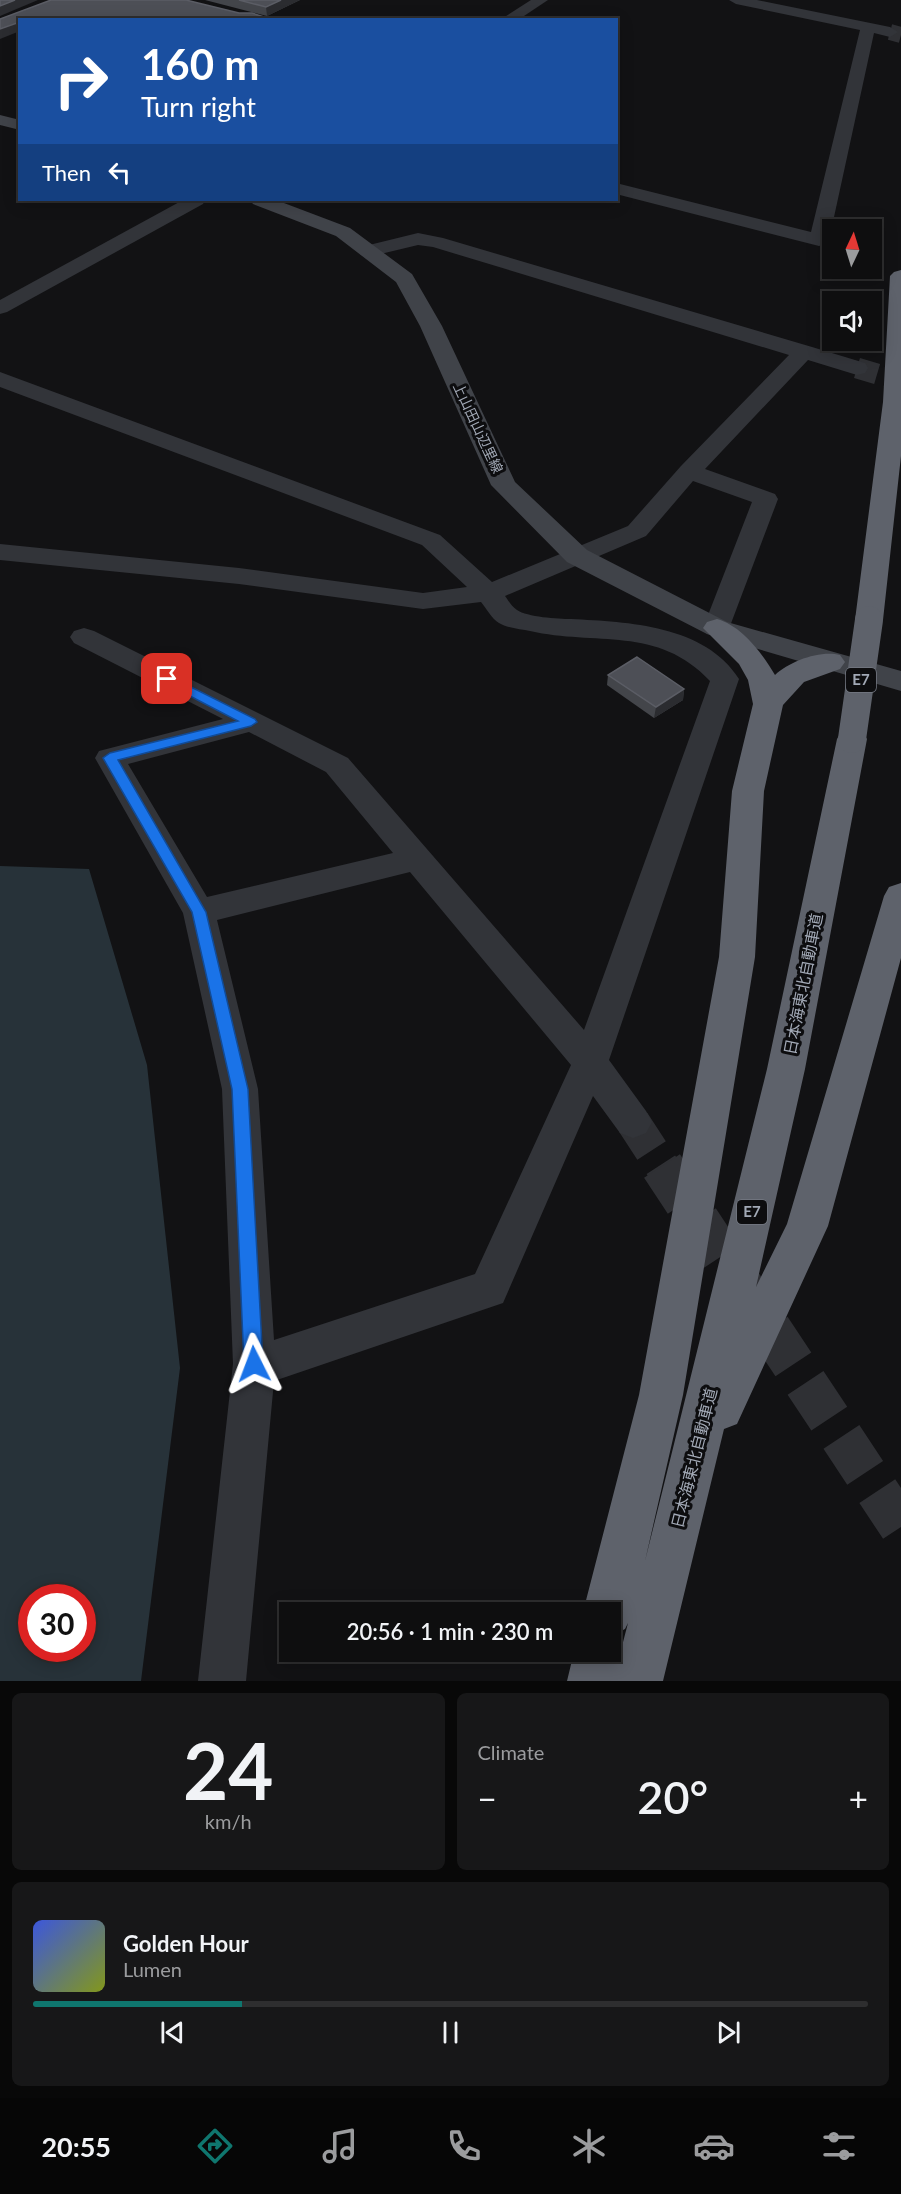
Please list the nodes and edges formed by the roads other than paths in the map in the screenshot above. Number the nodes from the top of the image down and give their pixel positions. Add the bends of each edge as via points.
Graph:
1 (541, 0) edge
2 (736, 0) edge
3 (510, 18) edge
4 (868, 28) junction
5 (890, 32) tunnel mouth
6 (0, 120) edge
7 (18, 124) edge
8 (618, 189) edge
9 (194, 201) edge
10 (263, 201) edge
11 (368, 251) junction
12 (901, 276) edge
13 (0, 308) edge
14 (804, 352) junction
15 (857, 368) tunnel mouth
16 (0, 379) edge
17 (689, 471) junction
18 (0, 552) edge
19 (577, 556) junction
20 (488, 593) junction
21 (717, 628) junction
22 (84, 637) dead end
23 (830, 662) junction
24 (901, 681) edge
25 (768, 704) junction
26 (251, 722) junction
27 (416, 859) junction
28 (901, 896) edge
29 (199, 912) junction
30 (591, 1062) junction
31 (633, 1122) tunnel mouth
32 (253, 1366) junction
33 (693, 1466) junction
34 (610, 1602) edge
35 (597, 1662) edge
36 (222, 1681) edge
37 (592, 1681) edge
38 (638, 1681) edge

1 - 3 street
2 - 4 street
4 - 5 street
4 - 8 street via 819,240
6 - 7 main road
9 - 13 street
10 - 11 main road, 上山田山辺里線 via 343,232
11 - 14 street via 418,239 435,242
11 - 19 main road, 上山田山辺里線 via 405,278 504,485
12 - 33 highway, 日本海東北自動車道 / E7, bridge via 895,402 852,739 786,1069
14 - 15 street
14 - 17 street
16 - 20 street via 431,540
17 - 19 street via 637,531
17 - 21 street via 766,499
18 - 20 street via 239,576 423,601
19 - 20 street
19 - 21 main road, 上山田山辺里線
20 - 30 street via 508,617 551,627 633,631 668,641 705,658 725,680
21 - 23 main road, 上山田山辺里線
21 - 25 highway via 750,658 763,680
22 - 26 street
23 - 24 main road, 上山田山辺里線
23 - 25 highway via 805,668 782,682
25 - 34 highway via 748,791 737,957 661,1395
26 - 27 street via 337,765
26 - 29 street via 110,758
27 - 29 street
27 - 30 street
28 - 33 highway via 807,1226
29 - 32 street via 240,1089
30 - 31 street
30 - 32 street via 489,1289
32 - 36 street
33 - 38 highway, 日本海東北自動車道 / E7
35 - 37 highway

